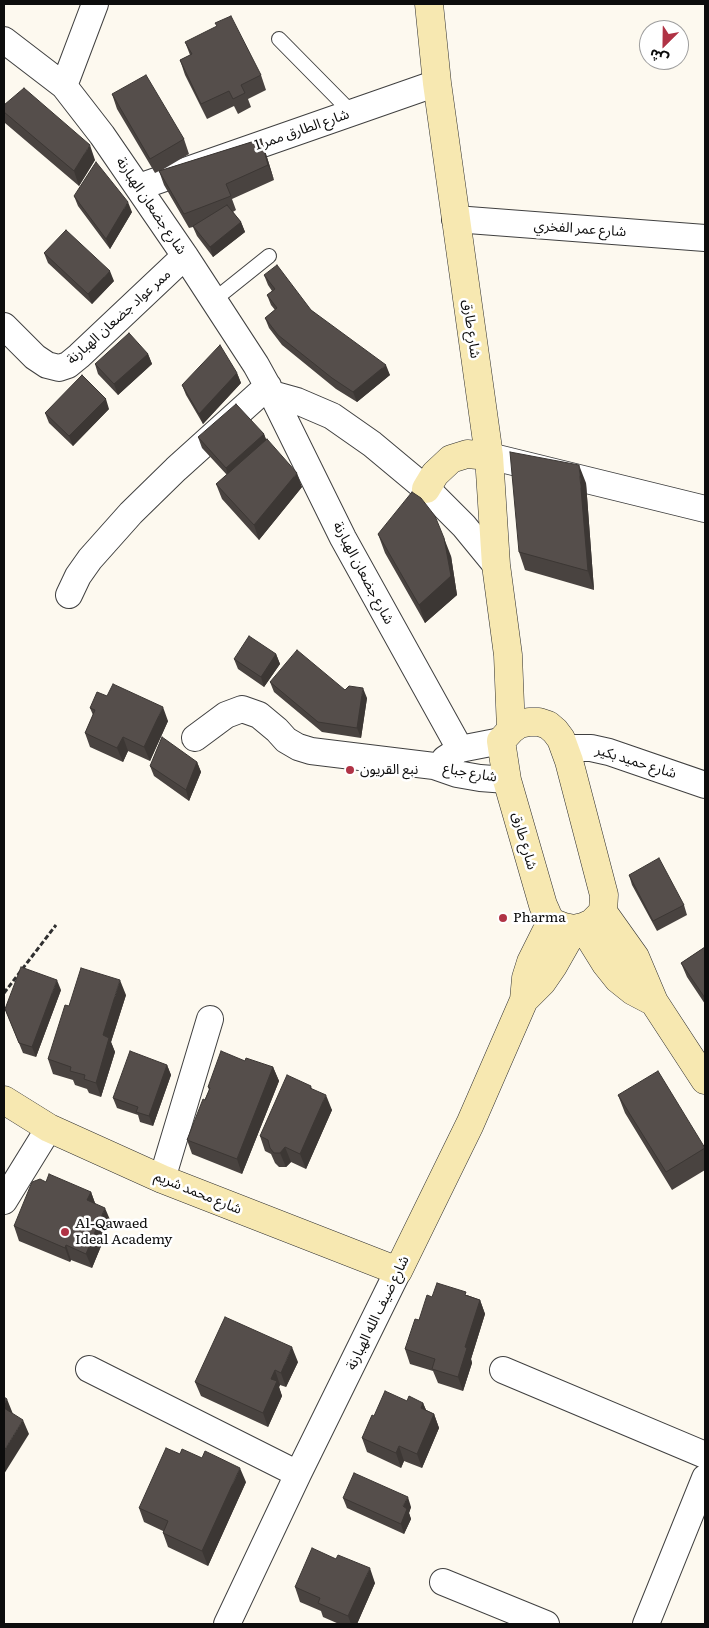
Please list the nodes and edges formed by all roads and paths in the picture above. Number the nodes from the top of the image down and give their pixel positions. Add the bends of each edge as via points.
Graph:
1 (95, 4) edge
2 (429, 4) edge
3 (279, 39) dead end
4 (4, 40) edge
5 (437, 83) junction
6 (64, 86) junction
7 (352, 113) junction
8 (139, 187) junction
9 (455, 219) junction
10 (705, 238) edge
11 (185, 256) junction
12 (269, 256) dead end
13 (214, 300) junction
14 (4, 326) edge
15 (270, 390) junction
16 (489, 456) junction
17 (426, 489) junction
18 (705, 509) edge
19 (496, 565) junction
20 (69, 594) dead end
21 (508, 655) junction
22 (539, 722) junction
23 (506, 735) junction
24 (195, 738) dead end
25 (565, 748) junction
26 (460, 749) junction
27 (434, 766) junction
28 (506, 780) junction
29 (705, 785) edge
30 (578, 922) junction
31 (56, 925) dead end
32 (4, 993) edge
33 (210, 1019) dead end
34 (705, 1080) edge
35 (4, 1100) edge
36 (49, 1128) junction
37 (162, 1179) junction
38 (4, 1201) edge
39 (398, 1272) junction
40 (89, 1369) dead end
41 (502, 1370) dead end
42 (705, 1456) edge
43 (298, 1474) junction
44 (705, 1478) edge
45 (443, 1582) dead end
46 (227, 1624) edge
47 (546, 1624) edge
48 (646, 1624) edge

1 - 6 street
2 - 5 street, شارع طارق
3 - 7 lane
4 - 6 street, شارع جضعان الهبارنة
5 - 7 street, شارع الطارق ممر 1
5 - 9 street, شارع طارق
6 - 8 street, شارع جضعان الهبارنة
7 - 8 street, شارع الطارق ممر 1
8 - 11 street, شارع جضعان الهبارنة
9 - 10 street, شارع عمر الفخري
9 - 16 street, شارع طارق
11 - 13 street, شارع جضعان الهبارنة
11 - 14 street, ممر عواد جضعان الهبارنة via 68,365 59,368 47,365
12 - 13 lane
13 - 15 street, شارع جضعان الهبارنة
15 - 17 street via 332,416
15 - 20 street via 176,469 131,514 90,559
15 - 26 street, شارع جضعان الهبارنة via 343,538
16 - 17 street via 467,454 451,459
16 - 18 street
16 - 19 street, شارع طارق
17 - 19 street via 464,526
19 - 21 street, شارع طارق
21 - 22 street, شارع طارق
21 - 23 street, شارع طارق
22 - 23 street via 520,724
22 - 25 street, شارع طارق via 555,731
23 - 26 street, شارع جباع
23 - 28 street, شارع طارق
24 - 27 street, شارع جباع via 226,715 242,709 259,715 286,740 311,751
25 - 29 street, شارع حميد بكير via 609,752
25 - 30 street, شارع طارق via 604,895
26 - 27 street, شارع جباع
27 - 28 street, شارع جباع via 457,774
28 - 30 street, شارع طارق via 543,905
30 - 34 street, شارع طارق via 618,979 654,1002
30 - 39 street, شارع ضيف الله الهبارنة via 542,982 524,1000 470,1124
31 - 32 path
33 - 37 street
35 - 36 street, شارع محمد شريم
36 - 37 street, شارع محمد شريم
36 - 38 street
37 - 39 street, شارع محمد شريم
39 - 43 street, شارع ضيف الله الهبارنة
40 - 43 street
41 - 42 street
43 - 46 street, شارع ضيف الله الهبارنة
44 - 48 street
45 - 47 street

